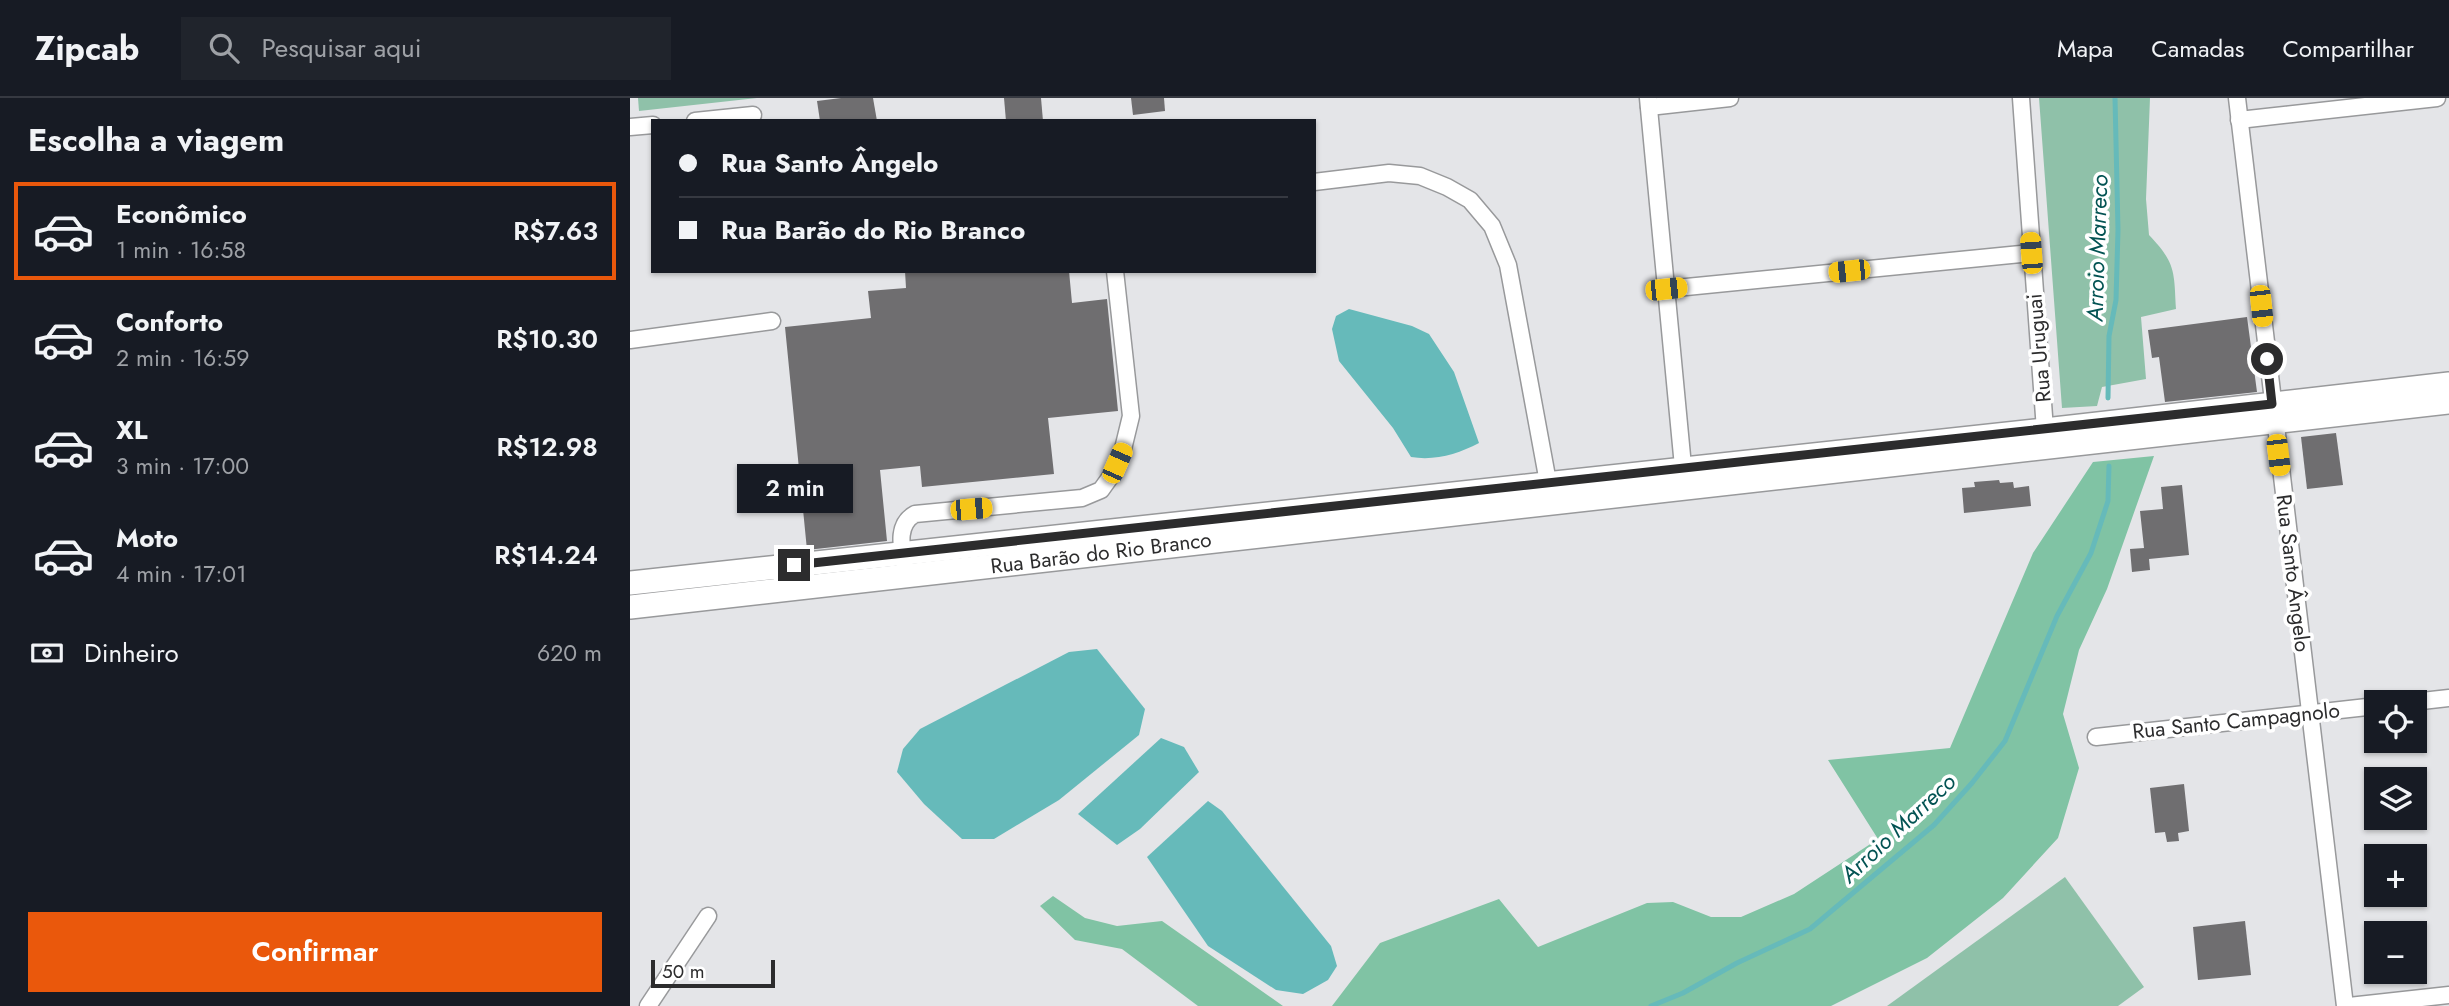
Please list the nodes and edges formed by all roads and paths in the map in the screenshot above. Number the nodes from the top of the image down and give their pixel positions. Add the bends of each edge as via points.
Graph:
1 (1730, 98) edge
2 (2021, 98) edge
3 (2237, 98) edge
4 (2437, 98) edge
5 (1648, 102) edge
6 (753, 115) dead end
7 (714, 119) edge
8 (2239, 120) junction
9 (651, 125) edge
10 (630, 127) edge
11 (1316, 182) edge
12 (2031, 253) junction
13 (1115, 273) edge
14 (1666, 289) junction
15 (772, 321) dead end
16 (630, 340) edge
17 (2449, 384) edge
18 (2449, 402) edge
19 (2273, 414) junction
20 (2164, 426) junction
21 (2045, 430) junction
22 (1684, 478) junction
23 (1550, 493) junction
24 (904, 565) junction
25 (630, 577) edge
26 (630, 583) edge
27 (630, 607) edge
28 (2449, 698) edge
29 (2427, 700) edge
30 (2364, 707) edge
31 (2310, 713) junction
32 (2096, 737) dead end
33 (708, 916) dead end
34 (2449, 995) edge
35 (648, 1006) edge
36 (2347, 1006) edge

1 - 5 street
2 - 12 street, Rua Uruguai
3 - 8 street, Rua Santo Ângelo
4 - 8 street
5 - 14 street
6 - 7 street
8 - 19 street, Rua Santo Ângelo
9 - 10 street
11 - 23 street via 1389,173 1420,176 1470,200 1492,226 1508,265
12 - 14 street
12 - 21 street, Rua Uruguai
13 - 24 street via 1131,416 1123,449 1101,490 1082,498 915,514 904,524
14 - 22 street
15 - 16 street
17 - 19 main road, Rua Barão do Rio Branco
18 - 19 main road, Rua Barão do Rio Branco
19 - 20 main road, Rua Barão do Rio Branco
19 - 31 street, Rua Santo Ângelo
20 - 21 main road, Rua Barão do Rio Branco
20 - 22 main road, Rua Barão do Rio Branco
21 - 22 main road, Rua Barão do Rio Branco
22 - 23 main road, Rua Barão do Rio Branco
23 - 24 main road, Rua Barão do Rio Branco
24 - 26 main road, Rua Barão do Rio Branco
24 - 27 main road, Rua Barão do Rio Branco
25 - 26 street
28 - 29 street
30 - 31 street, Rua Santo Campagnolo
31 - 32 street, Rua Santo Campagnolo
31 - 36 street, Rua Santo Ângelo
33 - 35 street
34 - 36 street

